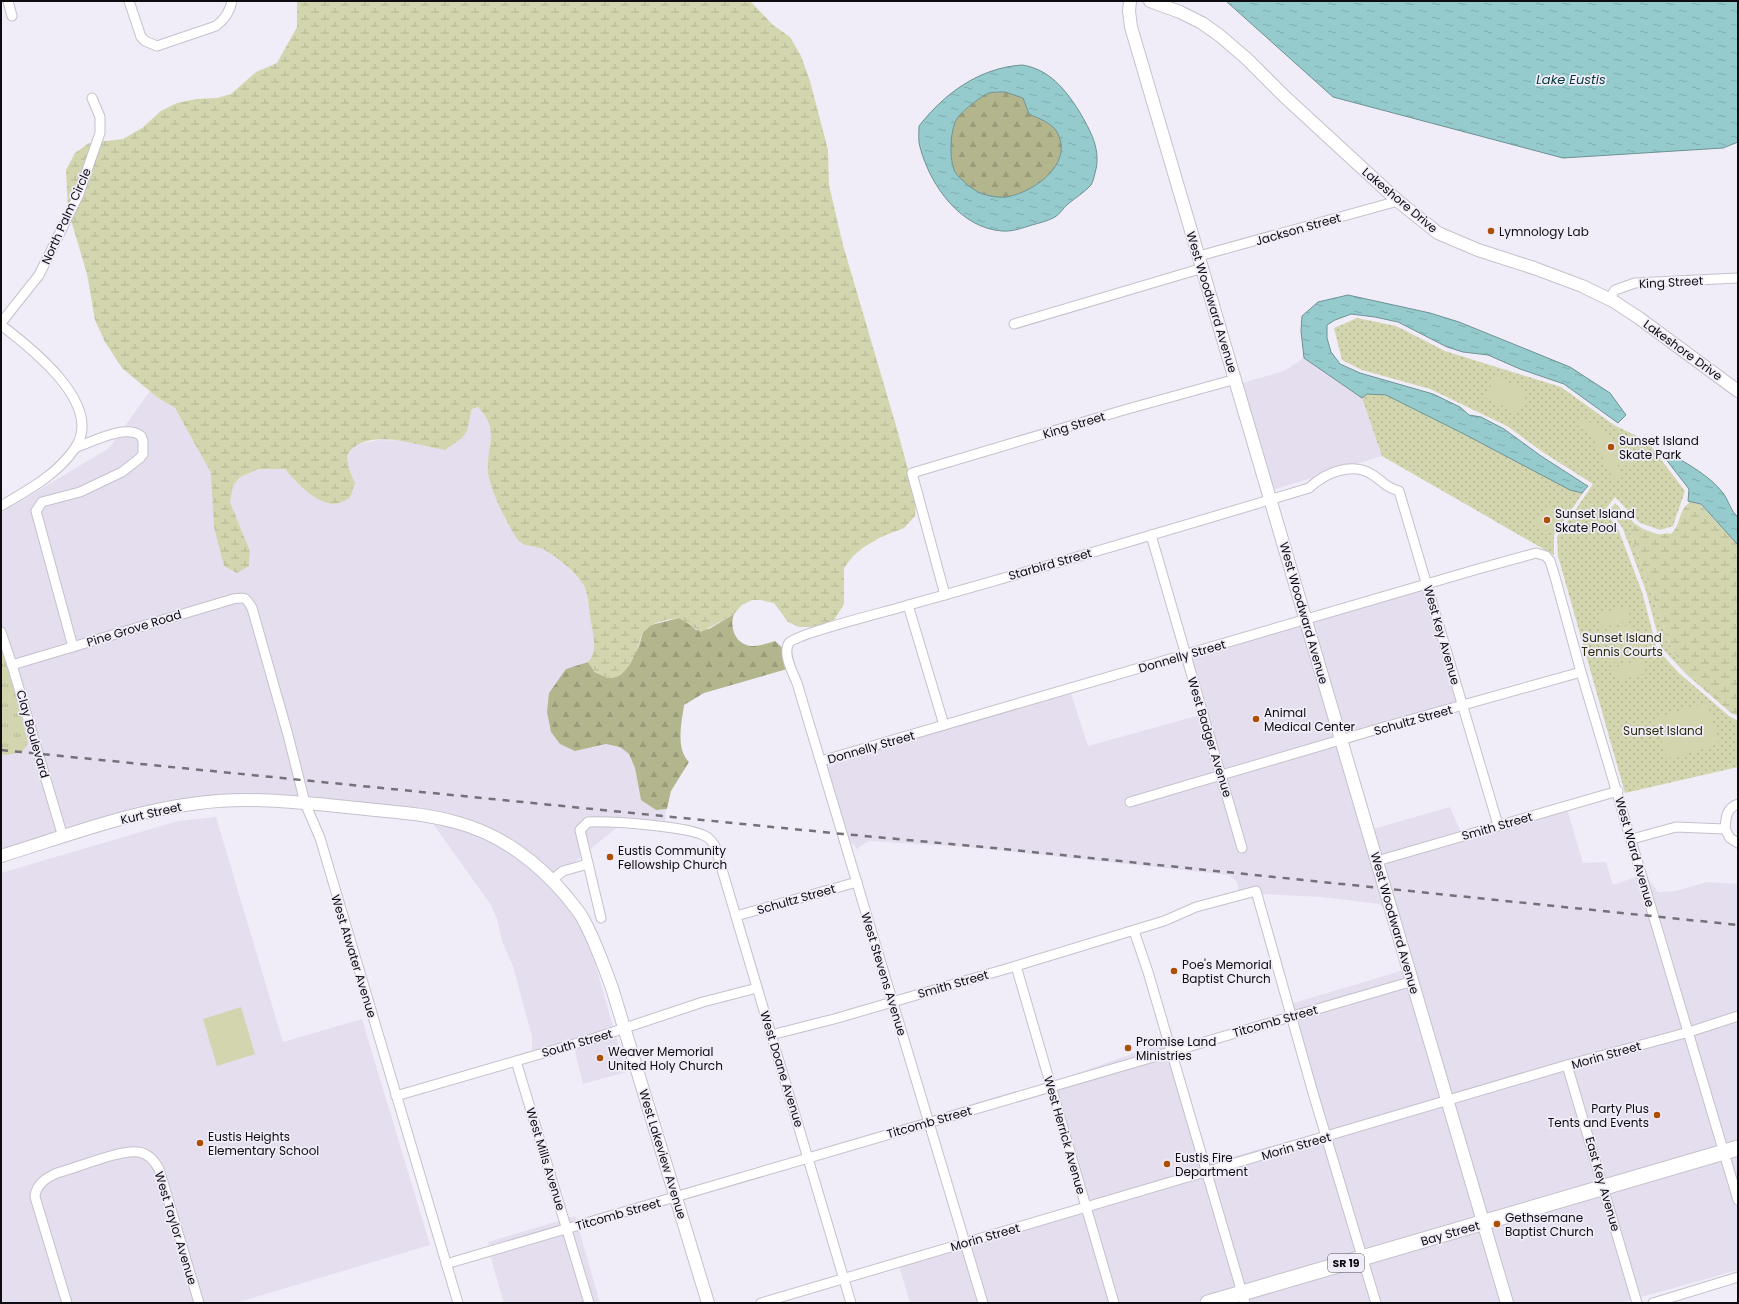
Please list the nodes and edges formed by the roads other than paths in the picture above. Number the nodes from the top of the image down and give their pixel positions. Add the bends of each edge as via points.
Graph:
1 (8, 1) edge
2 (129, 1) edge
3 (232, 1) edge
4 (1130, 1) edge
5 (1150, 1) edge
6 (12, 16) dead end
7 (92, 98) dead end
8 (1398, 201) junction
9 (1201, 262) junction
10 (1738, 278) edge
11 (1610, 299) junction
12 (1, 324) edge
13 (1014, 324) dead end
14 (1236, 379) junction
15 (1738, 391) edge
16 (77, 447) junction
17 (1399, 491) joint
18 (1270, 499) junction
19 (1, 506) edge
20 (1151, 535) junction
21 (1544, 554) joint
22 (1427, 585) junction
23 (945, 595) junction
24 (908, 605) junction
25 (252, 608) joint
26 (1306, 621) junction
27 (1, 632) edge
28 (788, 644) joint
29 (73, 647) junction
30 (1185, 655) junction
31 (12, 665) junction
32 (1581, 672) junction
33 (1462, 706) junction
34 (944, 725) junction
35 (1342, 741) junction
36 (821, 761) junction
37 (1221, 776) junction
38 (1618, 790) junction
39 (1130, 802) dead end
40 (306, 804) junction
41 (1738, 804) edge
42 (1498, 825) junction
43 (1725, 829) junction
44 (62, 837) junction
45 (1632, 839) junction
46 (1738, 843) edge
47 (1242, 848) dead end
48 (1, 856) edge
49 (1377, 861) junction
50 (588, 864) junction
51 (552, 880) junction
52 (857, 882) junction
53 (736, 916) junction
54 (601, 918) dead end
55 (1134, 931) junction
56 (1016, 966) junction
57 (1413, 981) junction
58 (757, 988) junction
59 (893, 1002) junction
60 (1292, 1016) junction
61 (1738, 1016) edge
62 (625, 1029) junction
63 (1689, 1032) junction
64 (771, 1035) junction
65 (1171, 1052) junction
66 (516, 1060) junction
67 (1568, 1065) junction
68 (1051, 1087) junction
69 (396, 1096) junction
70 (1448, 1102) junction
71 (929, 1122) junction
72 (1326, 1137) junction
73 (1738, 1148) edge
74 (1724, 1152) junction
75 (809, 1158) junction
76 (1206, 1172) junction
77 (1604, 1188) junction
78 (676, 1197) junction
79 (1738, 1200) edge
80 (1086, 1207) junction
81 (1484, 1223) junction
82 (568, 1228) junction
83 (965, 1243) junction
84 (1363, 1259) junction
85 (446, 1264) junction
86 (1738, 1277) edge
87 (844, 1278) junction
88 (1243, 1298) edge
89 (67, 1303) edge
90 (199, 1303) edge
91 (458, 1303) edge
92 (589, 1303) edge
93 (708, 1303) edge
94 (761, 1303) edge
95 (851, 1303) edge
96 (983, 1303) edge
97 (1114, 1303) edge
98 (1208, 1303) edge
99 (1376, 1303) edge
100 (1507, 1303) edge
101 (1638, 1303) edge
102 (1652, 1303) edge

1 - 6 street
2 - 3 street via 141,37 157,46 216,26 230,11
4 - 9 street, West Woodward Avenue via 1131,27
5 - 8 street, Lakeshore Drive via 1180,12 1219,35
7 - 12 street, North Palm Circle via 100,117 100,133 78,196 39,275
8 - 9 street, Jackson Street
8 - 11 street, Lakeshore Drive via 1447,238 1534,268
9 - 13 street, Jackson Street
9 - 14 street, West Woodward Avenue
10 - 11 street, King Street via 1635,283 1615,290
11 - 15 street, Lakeshore Drive
12 - 16 street via 34,350 70,393 78,406 82,422
14 - 18 street, West Woodward Avenue
14 - 23 street, King Street via 912,473
16 - 19 street via 55,471
16 - 29 street via 124,431 133,431 141,436 144,448 140,458 122,472 80,492 42,502 36,511
17 - 18 street, Starbird Street via 1384,485 1373,475 1350,469 1320,478 1309,488
17 - 22 street, West Key Avenue
18 - 20 street, Starbird Street
18 - 26 street, West Woodward Avenue
20 - 23 street, Starbird Street
20 - 30 street, West Badger Avenue
21 - 22 street, Donnelly Street via 1536,553
21 - 32 street, West Ward Avenue via 1556,576
22 - 26 street, Donnelly Street
22 - 33 street, West Key Avenue
23 - 24 street, Starbird Street
24 - 28 street, Starbird Street via 808,633
24 - 34 street
25 - 29 street, Pine Grove Road via 244,598 233,599
25 - 40 street, West Atwater Avenue
26 - 30 street, Donnelly Street
26 - 35 street, West Woodward Avenue
27 - 31 street, Clay Boulevard
28 - 36 street, West Stevens Avenue via 788,660
29 - 31 street, Pine Grove Road
30 - 34 street, Donnelly Street
30 - 37 street, West Badger Avenue
31 - 44 street, Clay Boulevard
32 - 33 street, Schultz Street
32 - 38 street, West Ward Avenue
33 - 35 street, Schultz Street
33 - 42 street, West Key Avenue
34 - 36 street, Donnelly Street
35 - 37 street, Schultz Street
35 - 49 street, West Woodward Avenue
36 - 52 street, West Stevens Avenue
37 - 39 street, Schultz Street
37 - 47 street, West Badger Avenue
38 - 42 street, Smith Street
38 - 45 street, West Ward Avenue
40 - 44 street, Kurt Street via 280,801 199,803 161,809
40 - 51 street, West Lakeview Avenue via 408,813 456,822 498,839 530,860
40 - 69 street, West Atwater Avenue via 320,838
41 - 43 street via 1728,810
42 - 49 street, Smith Street
43 - 45 street via 1676,828
43 - 46 street via 1730,838
44 - 48 street, Kurt Street
45 - 63 street, West Ward Avenue
49 - 57 street, West Woodward Avenue
50 - 51 street via 563,870
50 - 53 street, West Doane Avenue via 580,830 588,822 667,828 707,837 715,846
50 - 54 street
51 - 62 street, West Lakeview Avenue via 581,915 596,944
52 - 53 street, Schultz Street
52 - 59 street, West Stevens Avenue
53 - 58 street, West Doane Avenue
55 - 56 street, Smith Street
55 - 60 street, Smith Street via 1196,907 1256,891
55 - 65 street
56 - 59 street, Smith Street
56 - 68 street, West Herrick Avenue
57 - 60 street, Titcomb Street
57 - 70 street, West Woodward Avenue
58 - 62 street, South Street via 670,1012
58 - 64 street, West Doane Avenue
59 - 64 street, Smith Street
59 - 71 street, West Stevens Avenue
60 - 65 street, Titcomb Street
60 - 72 street
61 - 63 street, Morin Street
62 - 66 street, South Street
62 - 78 street, West Lakeview Avenue
63 - 67 street, Morin Street
63 - 74 street, West Ward Avenue
64 - 75 street, West Doane Avenue
65 - 68 street, Titcomb Street
65 - 76 street
66 - 69 street, South Street
66 - 82 street, West Mills Avenue
67 - 70 street, Morin Street
67 - 77 street, East Key Avenue
68 - 71 street, Titcomb Street
68 - 80 street, West Herrick Avenue
69 - 85 street, West Atwater Avenue
70 - 72 street, Morin Street
70 - 81 street, West Woodward Avenue
71 - 75 street, Titcomb Street
71 - 83 street, West Stevens Avenue
72 - 76 street, Morin Street
72 - 84 street
73 - 74 main road, Bay Street / SR 19
74 - 77 main road, Bay Street / SR 19
74 - 79 street, West Ward Avenue
75 - 78 street, Titcomb Street
75 - 87 street, West Doane Avenue
76 - 80 street, Morin Street
76 - 88 street
77 - 81 main road, Bay Street / SR 19
77 - 101 street, East Key Avenue
78 - 82 street, Titcomb Street
78 - 93 street, West Lakeview Avenue
80 - 83 street, Morin Street
80 - 97 street, West Herrick Avenue
81 - 84 main road, Bay Street / SR 19
81 - 100 street, West Woodward Avenue
82 - 85 street, Titcomb Street
82 - 92 street, West Mills Avenue
83 - 87 street, Morin Street
83 - 96 street, West Stevens Avenue
84 - 88 main road, Bay Street / SR 19
84 - 99 street
85 - 91 street, West Atwater Avenue
86 - 102 street
87 - 94 street, Morin Street
87 - 95 street, West Doane Avenue
88 - 98 main road, Bay Street / SR 19
89 - 90 street, West Taylor Avenue via 35,1197 37,1187 48,1178 65,1171 131,1151 146,1154 155,1162

